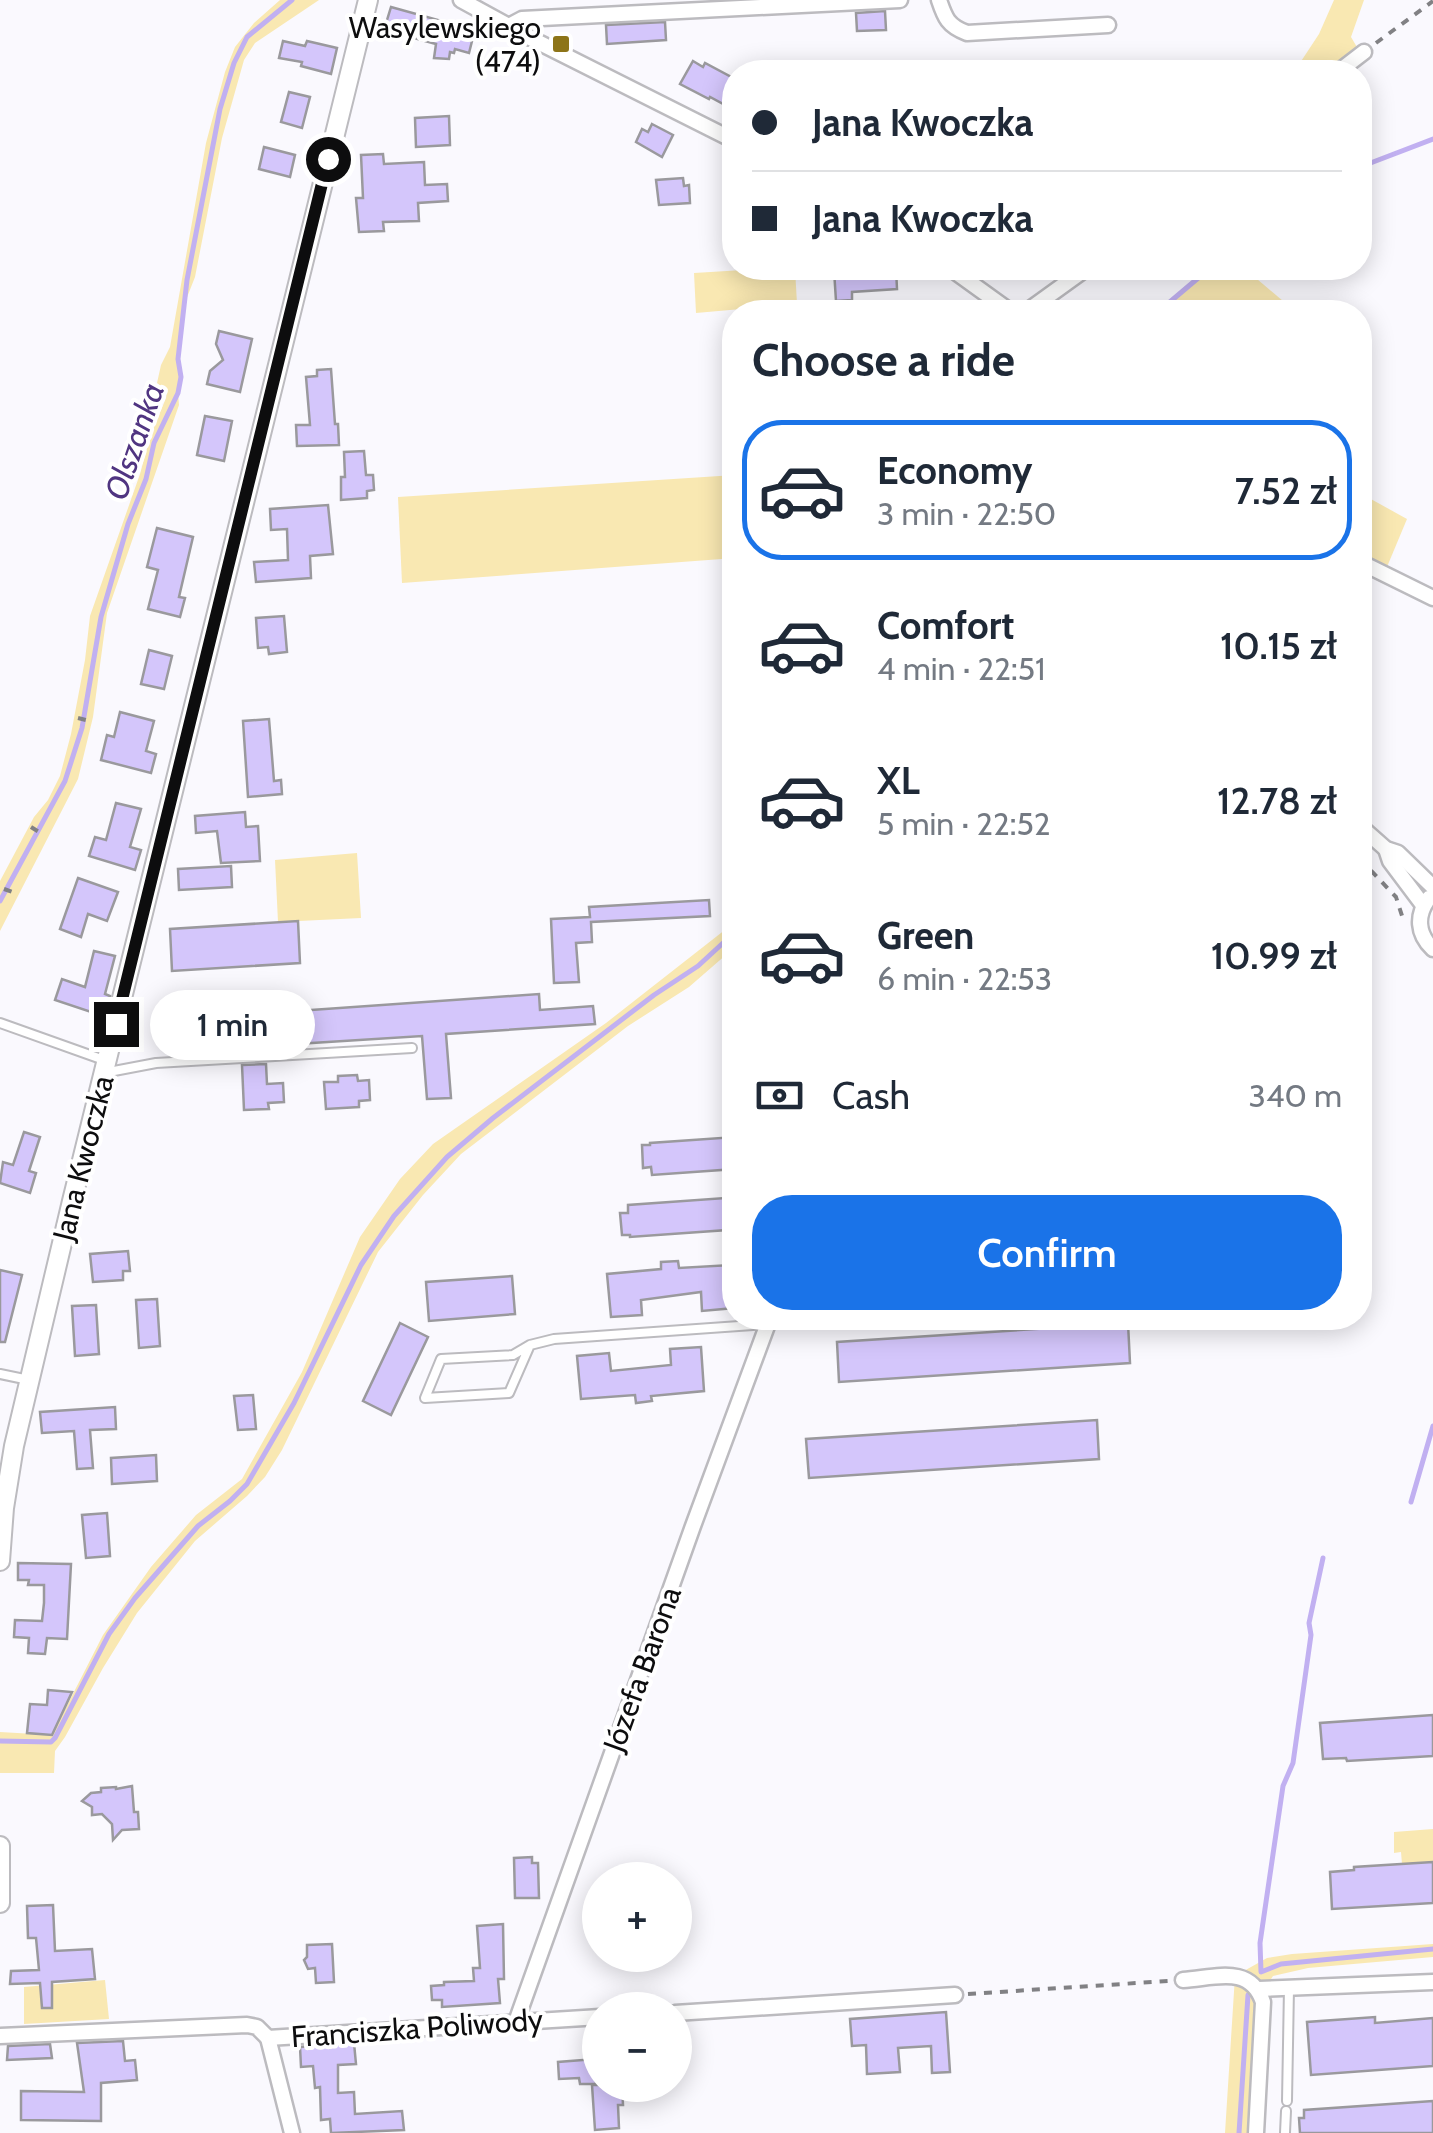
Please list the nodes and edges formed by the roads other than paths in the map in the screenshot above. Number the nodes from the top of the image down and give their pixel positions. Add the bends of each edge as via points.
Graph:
1 (368, 0) edge
2 (462, 0) edge
3 (900, 0) edge
4 (939, 0) edge
5 (1108, 25) dead end
6 (509, 26) junction
7 (1364, 52) road end
8 (1354, 60) edge
9 (722, 133) edge
10 (967, 280) edge
11 (1070, 280) edge
12 (995, 300) edge
13 (1042, 300) edge
14 (1372, 568) edge
15 (1433, 598) edge
16 (1372, 837) edge
17 (1386, 850) junction
18 (1433, 886) edge
19 (1428, 900) edge
20 (1433, 949) edge
21 (0, 1024) edge
22 (412, 1048) dead end
23 (106, 1065) junction
24 (722, 1325) edge
25 (765, 1330) edge
26 (530, 1345) junction
27 (0, 1374) edge
28 (30, 1380) junction
29 (7, 1443) edge
30 (0, 1561) edge
31 (0, 1846) edge
32 (0, 1903) edge
33 (1183, 1980) road end
34 (1433, 1982) edge
35 (1289, 1988) junction
36 (1259, 1989) junction
37 (955, 1995) road end
38 (692, 2012) edge
39 (582, 2018) edge
40 (516, 2022) junction
41 (0, 2036) edge
42 (268, 2038) junction
43 (292, 2133) edge
44 (1256, 2133) edge
45 (1285, 2133) edge

1 - 23 street, Jana Kwoczka
2 - 6 street
3 - 6 street via 522,19
4 - 5 street via 945,19 966,33
6 - 9 street
7 - 8 street
10 - 12 street
11 - 13 street
14 - 15 street
16 - 17 street
17 - 18 street
17 - 19 street
19 - 20 street via 1420,926
21 - 23 lane
22 - 23 lane via 114,1071
23 - 28 street, Jana Kwoczka
24 - 26 lane
25 - 40 street, Józefa Barona
26 - 26 lane via 509,1393 425,1398 441,1359 513,1354
27 - 28 lane
28 - 29 street, Jana Kwoczka
29 - 30 street, Jana Kwoczka
31 - 32 street
33 - 36 street via 1236,1976
34 - 35 street
35 - 36 street
35 - 45 lane
36 - 44 street
37 - 38 street
39 - 40 street, Franciszka Poliwody
40 - 42 street, Franciszka Poliwody
41 - 42 street, Franciszka Poliwody via 247,2025
42 - 43 street

